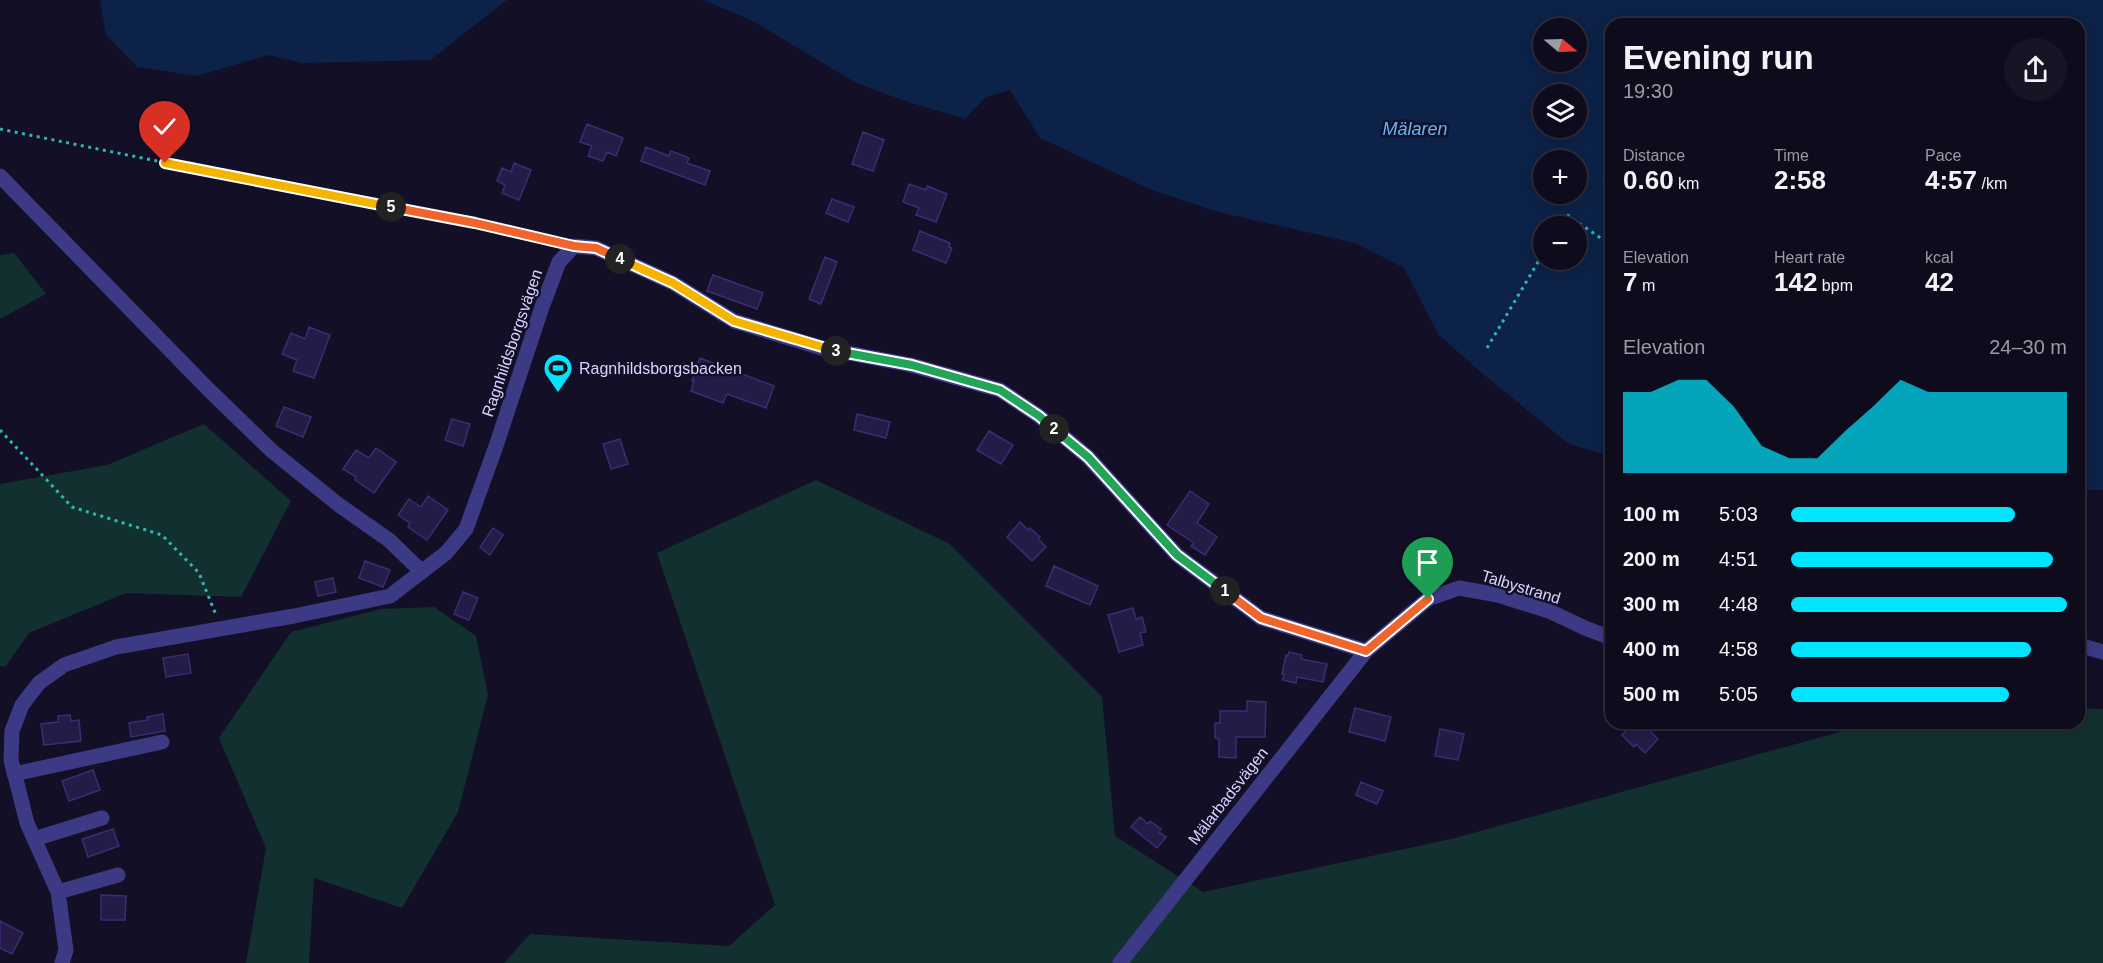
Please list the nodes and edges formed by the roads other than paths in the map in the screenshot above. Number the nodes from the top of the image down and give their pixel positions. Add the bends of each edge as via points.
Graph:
1 (0, 176) edge
2 (422, 572) junction
3 (1605, 636) edge
4 (2085, 647) edge
5 (1366, 651) junction
6 (2103, 652) edge
7 (162, 742) dead end
8 (5, 755) edge
9 (14, 774) junction
10 (102, 818) dead end
11 (34, 839) junction
12 (118, 875) dead end
13 (58, 892) junction
14 (62, 963) edge
15 (1120, 963) edge

1 - 2 street via 272,451 339,506 389,540
2 - 5 street, Ragnhildsborgsvägen via 446,553 466,529 546,295 559,262 574,246 596,248 673,283 734,321 822,348 912,365 1000,390 1088,457 1177,555 1261,618
2 - 8 street, Ragnhildsborgsvägen via 390,596 116,647 64,665 39,683 22,705
3 - 5 street, Talbystrand via 1549,611 1459,588 1428,599
4 - 6 street
5 - 15 street, Mälarbadsvägen
7 - 9 street
8 - 9 street, Ragnhildsborgsvägen
9 - 11 street, Ragnhildsborgsvägen
10 - 11 street
11 - 13 street, Ragnhildsborgsvägen
12 - 13 street
13 - 14 street, Ragnhildsborgsvägen via 66,950

